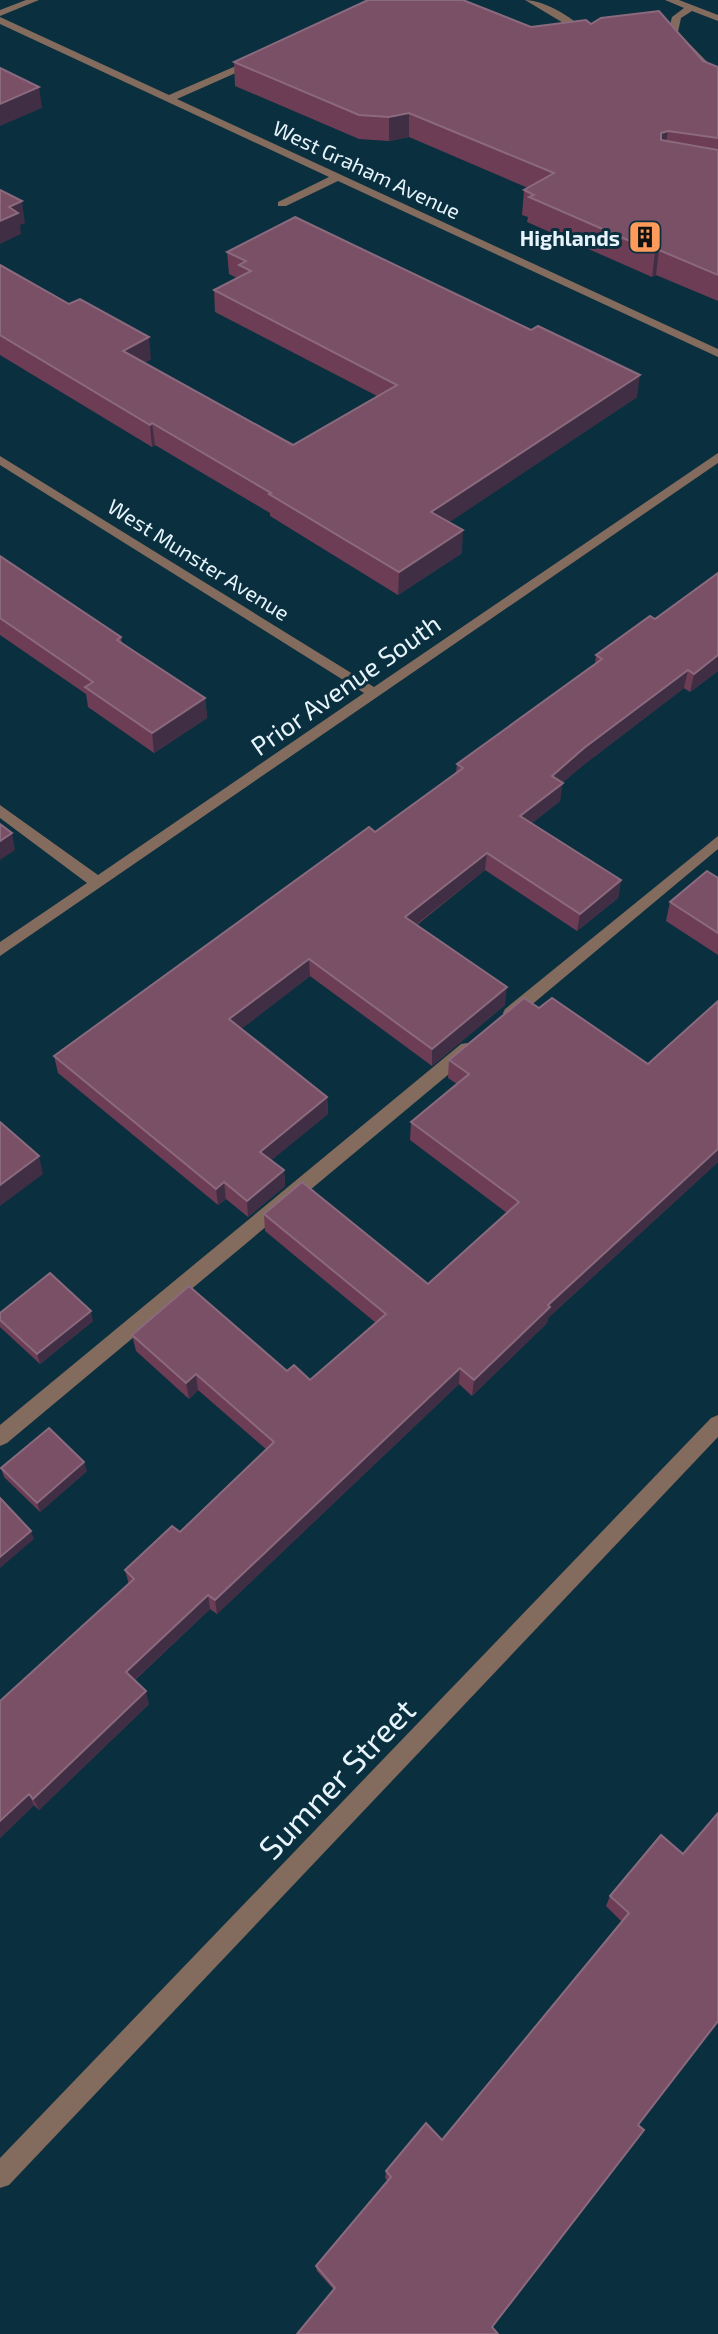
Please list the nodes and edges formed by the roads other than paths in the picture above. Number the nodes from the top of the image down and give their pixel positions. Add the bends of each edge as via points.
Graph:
1 (34, 0) edge
2 (530, 0) edge
3 (670, 0) edge
4 (691, 8) junction
5 (0, 13) edge
6 (718, 19) edge
7 (0, 20) edge
8 (591, 43) edge
9 (268, 55) edge
10 (718, 79) edge
11 (168, 99) junction
12 (337, 177) junction
13 (282, 204) dead end
14 (718, 354) edge
15 (718, 457) edge
16 (0, 460) edge
17 (375, 694) junction
18 (0, 810) edge
19 (718, 841) edge
20 (99, 883) junction
21 (0, 950) edge
22 (718, 1424) edge
23 (0, 1437) edge
24 (0, 2176) edge

1 - 5 street
2 - 8 street via 578,28
3 - 4 street
4 - 6 street
4 - 10 street via 677,17 673,32
7 - 11 street, West Graham Avenue
9 - 11 street
11 - 12 street, West Graham Avenue
12 - 13 street
12 - 14 street, West Graham Avenue
15 - 17 street, Prior Avenue South
16 - 17 street, West Munster Avenue
17 - 20 street, Prior Avenue South
18 - 20 street
19 - 23 street
20 - 21 street, Prior Avenue South
22 - 24 street, Sumner Street

